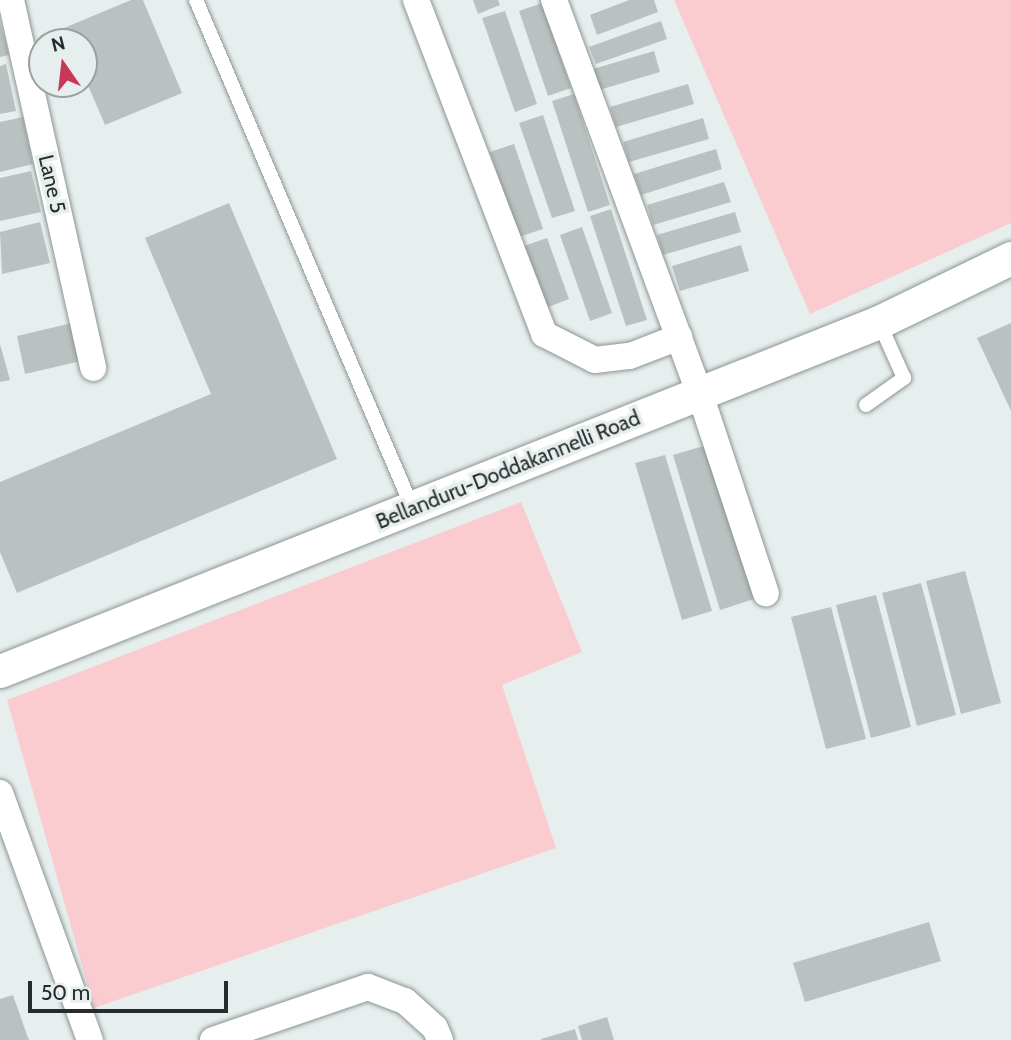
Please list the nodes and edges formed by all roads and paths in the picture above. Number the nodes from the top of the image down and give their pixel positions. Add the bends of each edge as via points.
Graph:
1 (11, 0) edge
2 (196, 0) edge
3 (416, 0) edge
4 (554, 0) edge
5 (1010, 261) edge
6 (879, 322) junction
7 (679, 337) junction
8 (93, 368) dead end
9 (701, 394) junction
10 (866, 405) dead end
11 (413, 508) junction
12 (766, 593) dead end
13 (0, 671) edge
14 (0, 793) edge
15 (90, 1040) edge
16 (213, 1040) edge
17 (440, 1040) edge

1 - 8 street, Lane 5
2 - 11 lane
3 - 7 street via 544,334 595,360 629,356
4 - 7 street
5 - 6 street, Bellanduru-Doddakannelli Road
6 - 9 street, Bellanduru-Doddakannelli Road
6 - 10 lane via 904,378
7 - 9 street
9 - 11 street, Bellanduru-Doddakannelli Road
9 - 12 street
11 - 13 street, Bellanduru-Doddakannelli Road
14 - 15 street
16 - 17 street via 368,987 405,1001 435,1028

